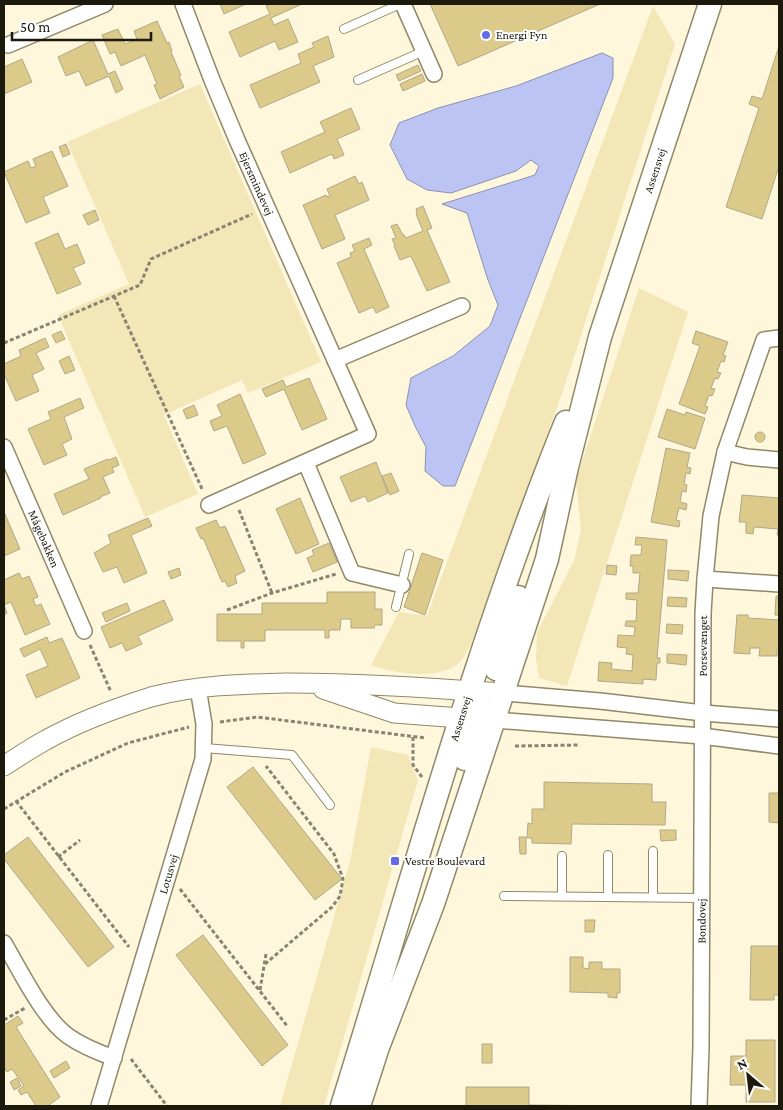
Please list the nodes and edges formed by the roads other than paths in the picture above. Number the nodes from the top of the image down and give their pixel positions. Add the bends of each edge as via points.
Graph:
1 (105, 4) edge
2 (184, 4) edge
3 (402, 4) edge
4 (710, 4) edge
5 (344, 29) dead end
6 (8, 45) dead end
7 (424, 51) junction
8 (434, 74) dead end
9 (358, 80) dead end
10 (462, 306) dead end
11 (600, 337) junction
12 (779, 338) edge
13 (335, 360) junction
14 (4, 447) edge
15 (725, 452) junction
16 (779, 460) edge
17 (306, 463) junction
18 (209, 506) road end
19 (409, 554) dead end
20 (705, 579) junction
21 (779, 584) edge
22 (402, 585) junction
23 (396, 607) dead end
24 (84, 631) road end
25 (305, 683) junction
26 (198, 688) junction
27 (487, 691) junction
28 (703, 714) junction
29 (478, 719) junction
30 (779, 719) edge
31 (702, 736) junction
32 (779, 746) edge
33 (204, 748) junction
34 (4, 766) edge
35 (330, 805) dead end
36 (654, 851) dead end
37 (608, 854) dead end
38 (562, 856) dead end
39 (504, 896) dead end
40 (562, 896) junction
41 (608, 897) junction
42 (653, 897) junction
43 (702, 898) junction
44 (4, 943) edge
45 (114, 1058) junction
46 (99, 1106) edge
47 (342, 1106) edge
48 (359, 1106) edge
49 (699, 1106) edge

1 - 6 street
2 - 13 street, Ejersmindevej via 212,80
3 - 5 lane
3 - 7 street
4 - 11 main road, Assensvej
7 - 8 street
7 - 9 lane
10 - 13 street
11 - 27 main road, Assensvej via 550,462 527,567
11 - 27 main road, Assensvej via 547,559
12 - 15 street, Porsevænget via 764,340
13 - 17 street, Ejersmindevej via 368,434
14 - 24 street, Mågebakken
15 - 16 street
15 - 20 street, Porsevænget via 711,516
17 - 18 street, Ejersmindevej
17 - 22 street via 352,573
19 - 22 lane
20 - 21 street
20 - 28 street, Porsevænget
22 - 23 lane
25 - 26 street
25 - 27 street
25 - 29 street via 394,713
26 - 33 street, Lotusvej
26 - 34 street via 119,708 47,740
27 - 28 street via 600,700
27 - 29 main road, Assensvej
27 - 29 main road via 485,703 489,715
28 - 30 street
28 - 31 street
29 - 31 street
29 - 47 main road, Assensvej
29 - 48 main road, Assensvej via 433,904
31 - 32 street
31 - 43 street, Bondovej
33 - 35 lane via 292,754
33 - 45 street, Lotusvej
36 - 42 lane
37 - 41 lane
38 - 40 lane
39 - 40 lane
40 - 41 lane
41 - 42 lane
42 - 43 lane
43 - 49 street, Bondovej
44 - 45 street via 38,1000 66,1035 86,1048
45 - 46 street, Lotusvej

